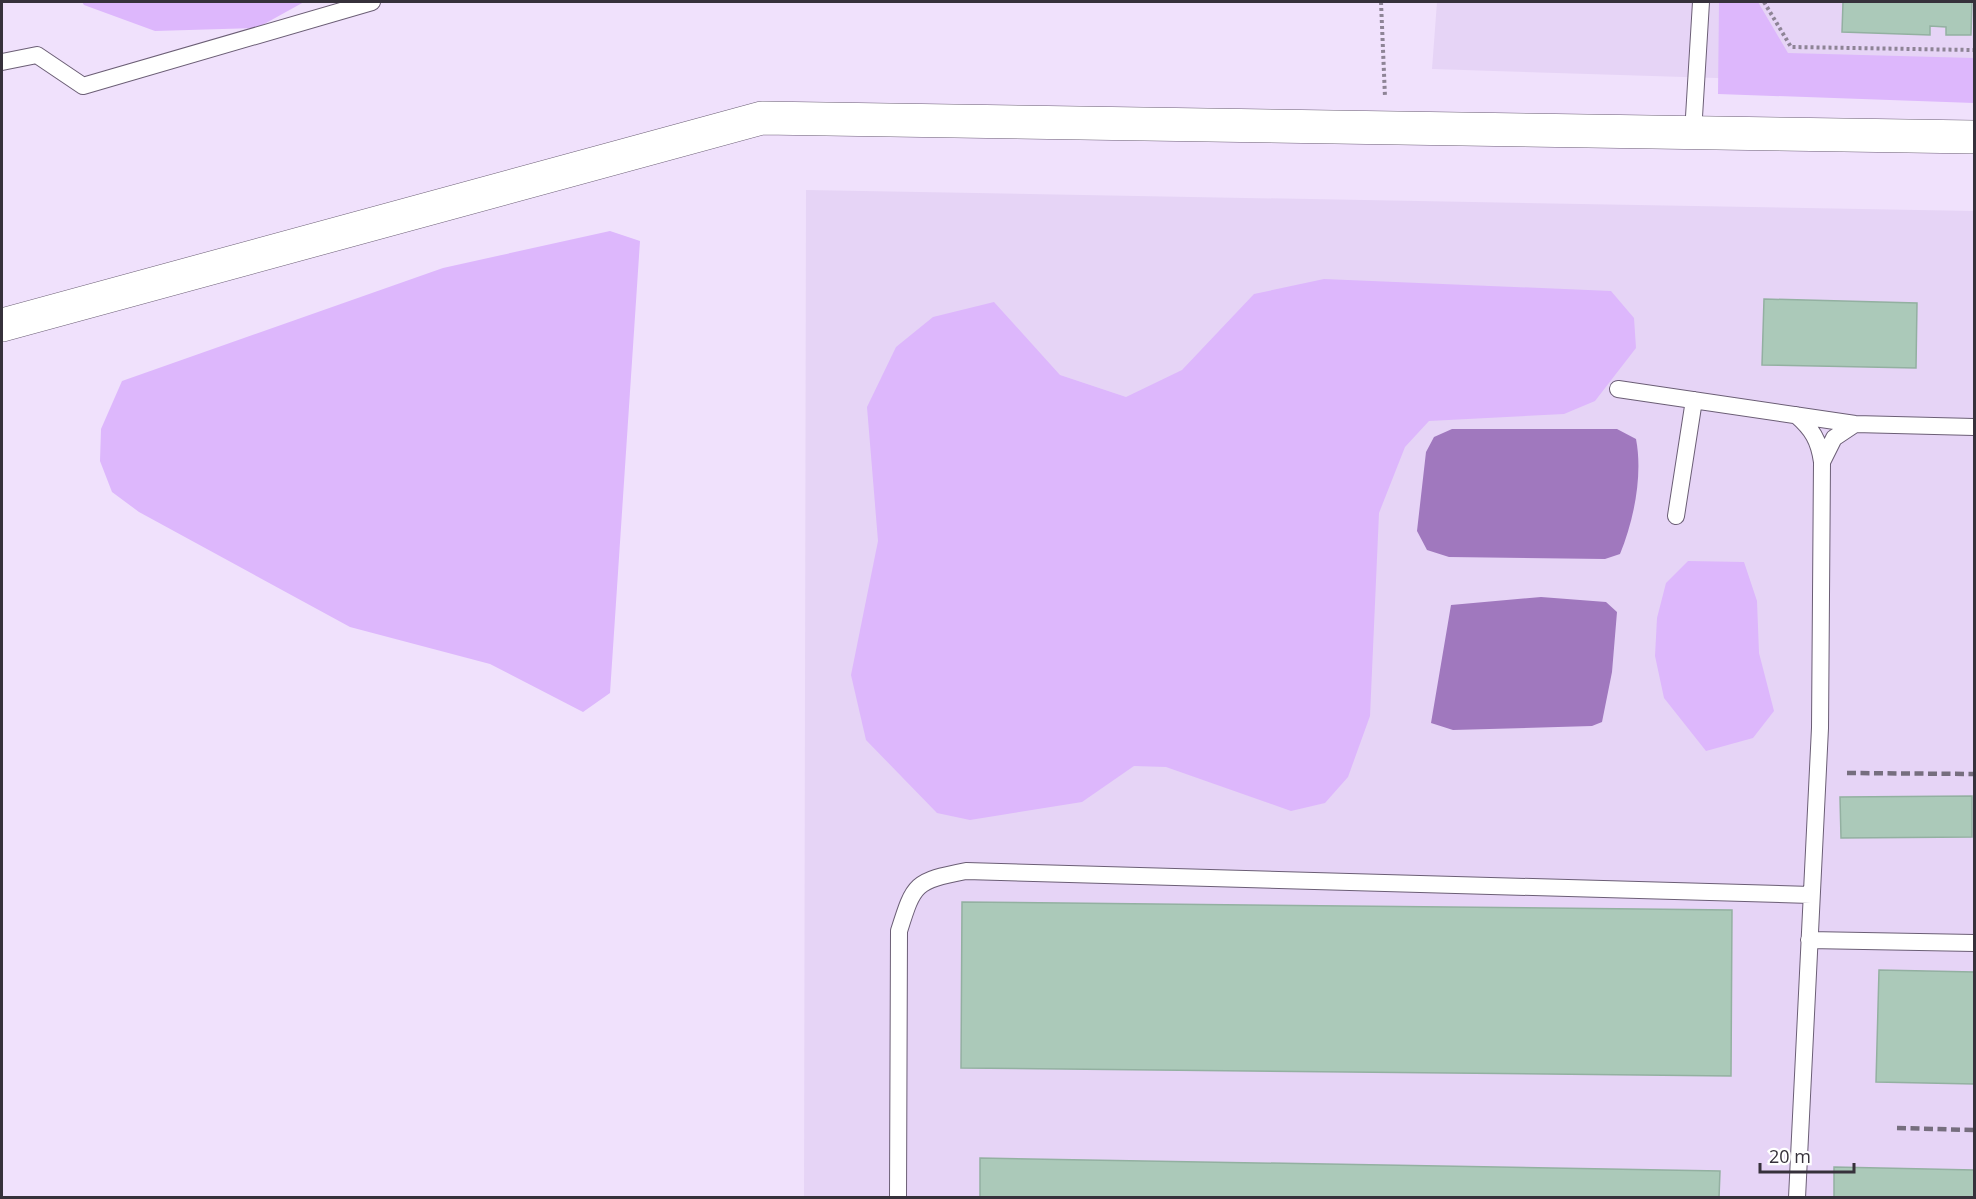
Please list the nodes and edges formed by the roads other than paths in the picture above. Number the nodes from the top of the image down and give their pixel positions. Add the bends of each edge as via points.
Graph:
1 (372, 2) edge
2 (1701, 2) edge
3 (2, 62) edge
4 (1693, 133) junction
5 (1974, 137) edge
6 (2, 325) edge
7 (1618, 389) dead end
8 (1694, 400) junction
9 (1796, 415) junction
10 (1855, 424) junction
11 (1974, 427) edge
12 (1822, 462) junction
13 (1676, 516) dead end
14 (1811, 896) junction
15 (1809, 940) junction
16 (1974, 943) edge
17 (898, 1197) edge
18 (1797, 1197) edge

1 - 3 lane via 83,86 37,55
2 - 4 lane
4 - 5 street
4 - 6 street via 762,118
7 - 8 lane
8 - 9 lane
8 - 13 lane
9 - 10 lane
9 - 12 lane via 1812,429 1820,445
10 - 11 lane
10 - 12 lane via 1834,438
12 - 14 lane via 1820,728
14 - 15 lane
14 - 17 lane via 966,871 932,878 911,894 899,931
15 - 16 lane
15 - 18 lane

